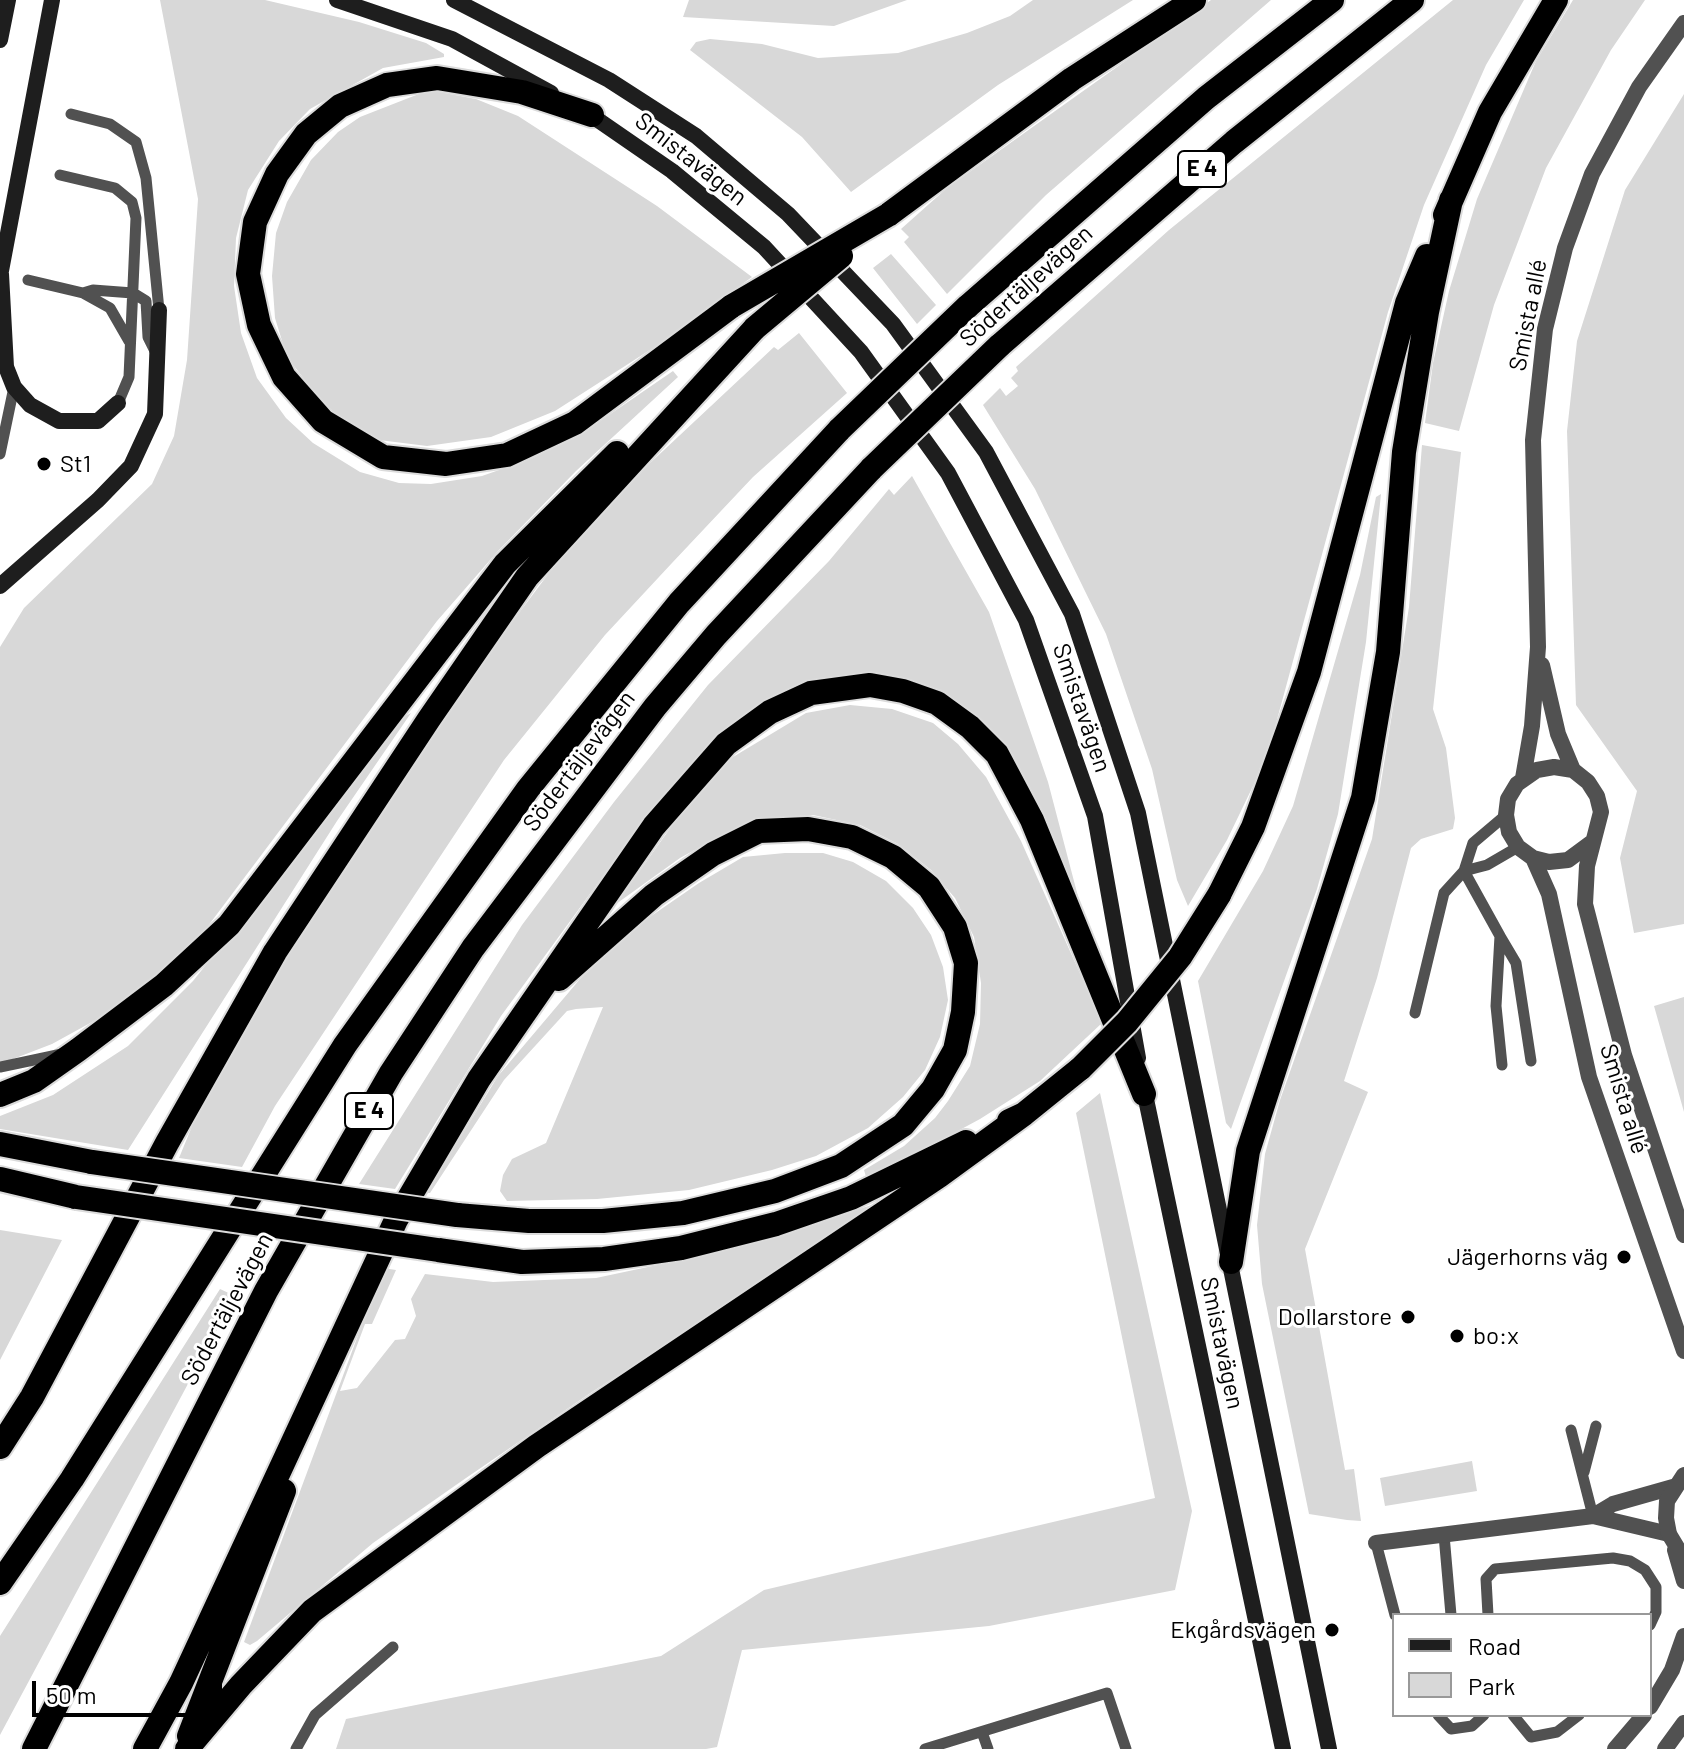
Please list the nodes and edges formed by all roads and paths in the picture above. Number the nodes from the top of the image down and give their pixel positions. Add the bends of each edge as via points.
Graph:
1 (8, 0) edge
2 (52, 0) edge
3 (337, 0) edge
4 (454, 0) edge
5 (1194, 0) edge
6 (1332, 0) edge
7 (1412, 0) edge
8 (1556, 0) edge
9 (1684, 23) edge
10 (0, 40) edge
11 (71, 114) dead end
12 (592, 115) junction
13 (60, 175) dead end
14 (1451, 200) junction
15 (888, 215) junction
16 (0, 275) edge
17 (28, 280) dead end
18 (83, 293) junction
19 (133, 293) junction
20 (159, 310) joint
21 (755, 328) junction
22 (131, 345) junction
23 (157, 356) junction
24 (14, 387) junction
25 (118, 403) joint
26 (0, 454) edge
27 (0, 586) edge
28 (1538, 647) junction
29 (1573, 770) junction
30 (1523, 778) junction
31 (1506, 815) junction
32 (1591, 843) junction
33 (1518, 847) junction
34 (1533, 858) junction
35 (1464, 871) junction
36 (1500, 936) junction
37 (531, 1005) junction
38 (1415, 1013) dead end
39 (78, 1050) junction
40 (1531, 1061) dead end
41 (1502, 1065) dead end
42 (0, 1067) edge
43 (1144, 1094) junction
44 (0, 1095) edge
45 (1024, 1114) junction
46 (0, 1144) edge
47 (0, 1179) edge
48 (0, 1187) edge
49 (76, 1197) junction
50 (1684, 1235) edge
51 (1231, 1262) junction
52 (1684, 1351) edge
53 (316, 1395) junction
54 (1596, 1426) dead end
55 (1571, 1430) dead end
56 (0, 1447) edge
57 (1584, 1473) junction
58 (1679, 1481) edge
59 (1593, 1516) junction
60 (1444, 1535) junction
61 (1671, 1540) junction
62 (1376, 1543) joint
63 (1684, 1559) edge
64 (1684, 1581) edge
65 (0, 1583) edge
66 (1394, 1613) edge
67 (1451, 1613) edge
68 (1488, 1613) edge
69 (1652, 1621) edge
70 (1684, 1636) edge
71 (393, 1647) dead end
72 (1652, 1704) edge
73 (1440, 1717) edge
74 (1482, 1717) edge
75 (1515, 1717) edge
76 (1576, 1717) edge
77 (1642, 1717) edge
78 (1684, 1723) edge
79 (982, 1732) junction
80 (34, 1749) edge
81 (145, 1749) edge
82 (185, 1749) edge
83 (296, 1749) edge
84 (925, 1749) edge
85 (988, 1749) edge
86 (1126, 1749) edge
87 (1283, 1749) edge
88 (1329, 1749) edge
89 (1615, 1749) edge
90 (1665, 1749) edge

1 - 10 main road
2 - 16 main road
3 - 12 main road, Smistavägen via 452,39
4 - 51 main road, Smistavägen via 609,80 696,136 788,214 893,324 986,452 1072,614 1138,813
5 - 15 highway via 1072,79
6 - 65 highway, Södertäljevägen / E 4, bridge via 1206,98 967,307 840,429 679,603 501,826 345,1045 72,1479
7 - 80 highway, Södertäljevägen / E 4, bridge via 1234,142 999,346 872,468 655,707 473,948 391,1073 266,1291
8 - 14 highway via 1490,112
9 - 28 street, Smista allé via 1639,87 1592,174 1565,248 1545,329 1533,440
11 - 20 lane via 110,124 136,142 146,178
12 - 15 highway, bridge via 522,92 437,78 387,85 340,106 317,125 277,174 255,222 248,274 259,325 284,377 323,421 383,457 446,464 507,455 575,423 732,306
12 - 43 main road, Smistavägen via 672,171 764,247 861,352 948,473 1026,620 1095,816
13 - 19 lane via 115,188 132,202
14 - 45 highway, bridge via 1407,303 1309,672 1253,827 1180,957 1127,1022
14 - 51 highway via 1404,452 1388,652 1363,798 1248,1151
15 - 21 highway, bridge
16 - 24 main road via 6,367
17 - 18 lane
18 - 19 lane
18 - 22 lane via 110,308
19 - 22 lane
19 - 23 lane via 146,301 148,337
20 - 23 main road
21 - 39 highway via 646,424 505,564 229,925 164,985
21 - 56 highway via 527,577 429,719 275,952
22 - 25 lane via 129,377
23 - 27 main road via 155,414 131,466
24 - 25 main road via 30,405 59,421 98,421
24 - 26 lane
28 - 29 street, Smista allé via 1558,734
28 - 30 street, Smista allé
29 - 30 street via 1554,767
29 - 32 street, Smista allé via 1588,782 1599,804 1599,829
30 - 31 street, Smista allé via 1508,799
31 - 33 street
31 - 35 lane via 1473,843
32 - 34 street via 1568,860
32 - 50 street, Smista allé via 1585,904 1624,1055
33 - 34 street, Smista allé
33 - 35 lane
34 - 52 street, Smista allé via 1549,894 1589,1077
35 - 36 lane
35 - 38 lane via 1444,893
36 - 40 lane via 1516,963
36 - 41 lane via 1496,1006
37 - 43 highway via 654,826 726,744 770,712 811,693 870,685 937,703 997,754 1032,820
37 - 46 highway, bridge via 654,895 713,854 759,831 808,829 852,837 893,857 929,887 955,927 966,963 955,1050 933,1089 903,1125 841,1166 775,1191 683,1213 603,1221 457,1215
37 - 53 highway via 479,1079 396,1220
39 - 42 lane
39 - 44 highway via 34,1081
43 - 87 main road, Smistavägen
45 - 49 highway, bridge via 851,1198 776,1224 681,1248 604,1259 522,1262
45 - 82 highway via 537,1446 312,1611
47 - 49 highway
48 - 49 highway
51 - 88 main road, Smistavägen
53 - 81 highway
53 - 82 highway via 269,1538
54 - 57 lane
55 - 57 lane
57 - 59 lane
58 - 59 street
58 - 61 street via 1667,1501
59 - 60 street
59 - 61 street
60 - 62 street
60 - 67 lane
61 - 63 street
61 - 64 street
62 - 66 lane
68 - 69 lane via 1486,1579 1495,1569 1613,1558 1645,1570 1656,1587
70 - 72 street
71 - 83 lane via 315,1715
73 - 74 lane via 1451,1729 1472,1726
75 - 76 lane via 1531,1737 1557,1732
77 - 89 street
78 - 90 street
79 - 84 lane
79 - 85 lane
79 - 86 lane via 1107,1693

